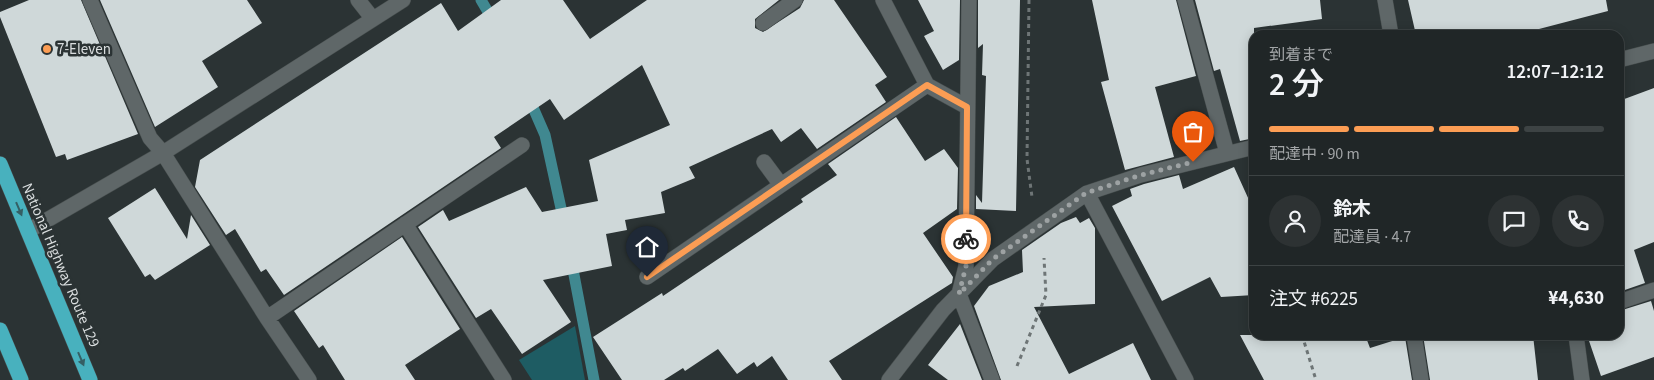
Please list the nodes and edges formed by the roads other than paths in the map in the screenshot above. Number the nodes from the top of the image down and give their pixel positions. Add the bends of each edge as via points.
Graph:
1 (90, 0) edge
2 (358, 0) edge
3 (403, 0) edge
4 (795, 0) edge
5 (883, 0) edge
6 (969, 0) edge
7 (1185, 0) edge
8 (1385, 0) edge
9 (373, 19) junction
10 (764, 23) dead end
11 (1390, 30) edge
12 (1654, 51) edge
13 (1624, 59) edge
14 (927, 85) junction
15 (967, 107) junction
16 (522, 145) dead end
17 (1249, 148) edge
18 (163, 153) junction
19 (1227, 153) junction
20 (764, 162) dead end
21 (0, 164) edge
22 (781, 185) junction
23 (1086, 193) junction
24 (404, 224) junction
25 (28, 231) junction
26 (647, 277) dead end
27 (1654, 290) edge
28 (959, 294) junction
29 (1624, 300) edge
30 (267, 318) junction
31 (0, 330) edge
32 (1415, 340) edge
33 (1577, 340) edge
34 (21, 380) edge
35 (90, 380) edge
36 (309, 380) edge
37 (504, 380) edge
38 (889, 380) edge
39 (992, 380) edge
40 (1186, 380) edge
41 (1421, 380) edge
42 (1582, 380) edge

1 - 18 street via 150,138
2 - 9 street
3 - 9 street
4 - 10 street
5 - 14 street
6 - 15 street
7 - 19 street
8 - 11 street
9 - 18 street
12 - 13 street
14 - 15 street
14 - 22 street
15 - 28 street via 966,266
16 - 24 street
17 - 19 street
18 - 25 street
18 - 30 street
19 - 23 street
20 - 22 street
21 -> 25 highway, National Highway Route 129
22 - 26 street
23 - 28 street via 993,259
23 - 40 street
24 - 30 street
24 - 37 street
25 -> 35 highway, National Highway Route 129
27 - 29 street
28 - 38 street
28 - 39 street
30 - 36 street
31 - 34 highway
32 - 41 street
33 - 42 street

